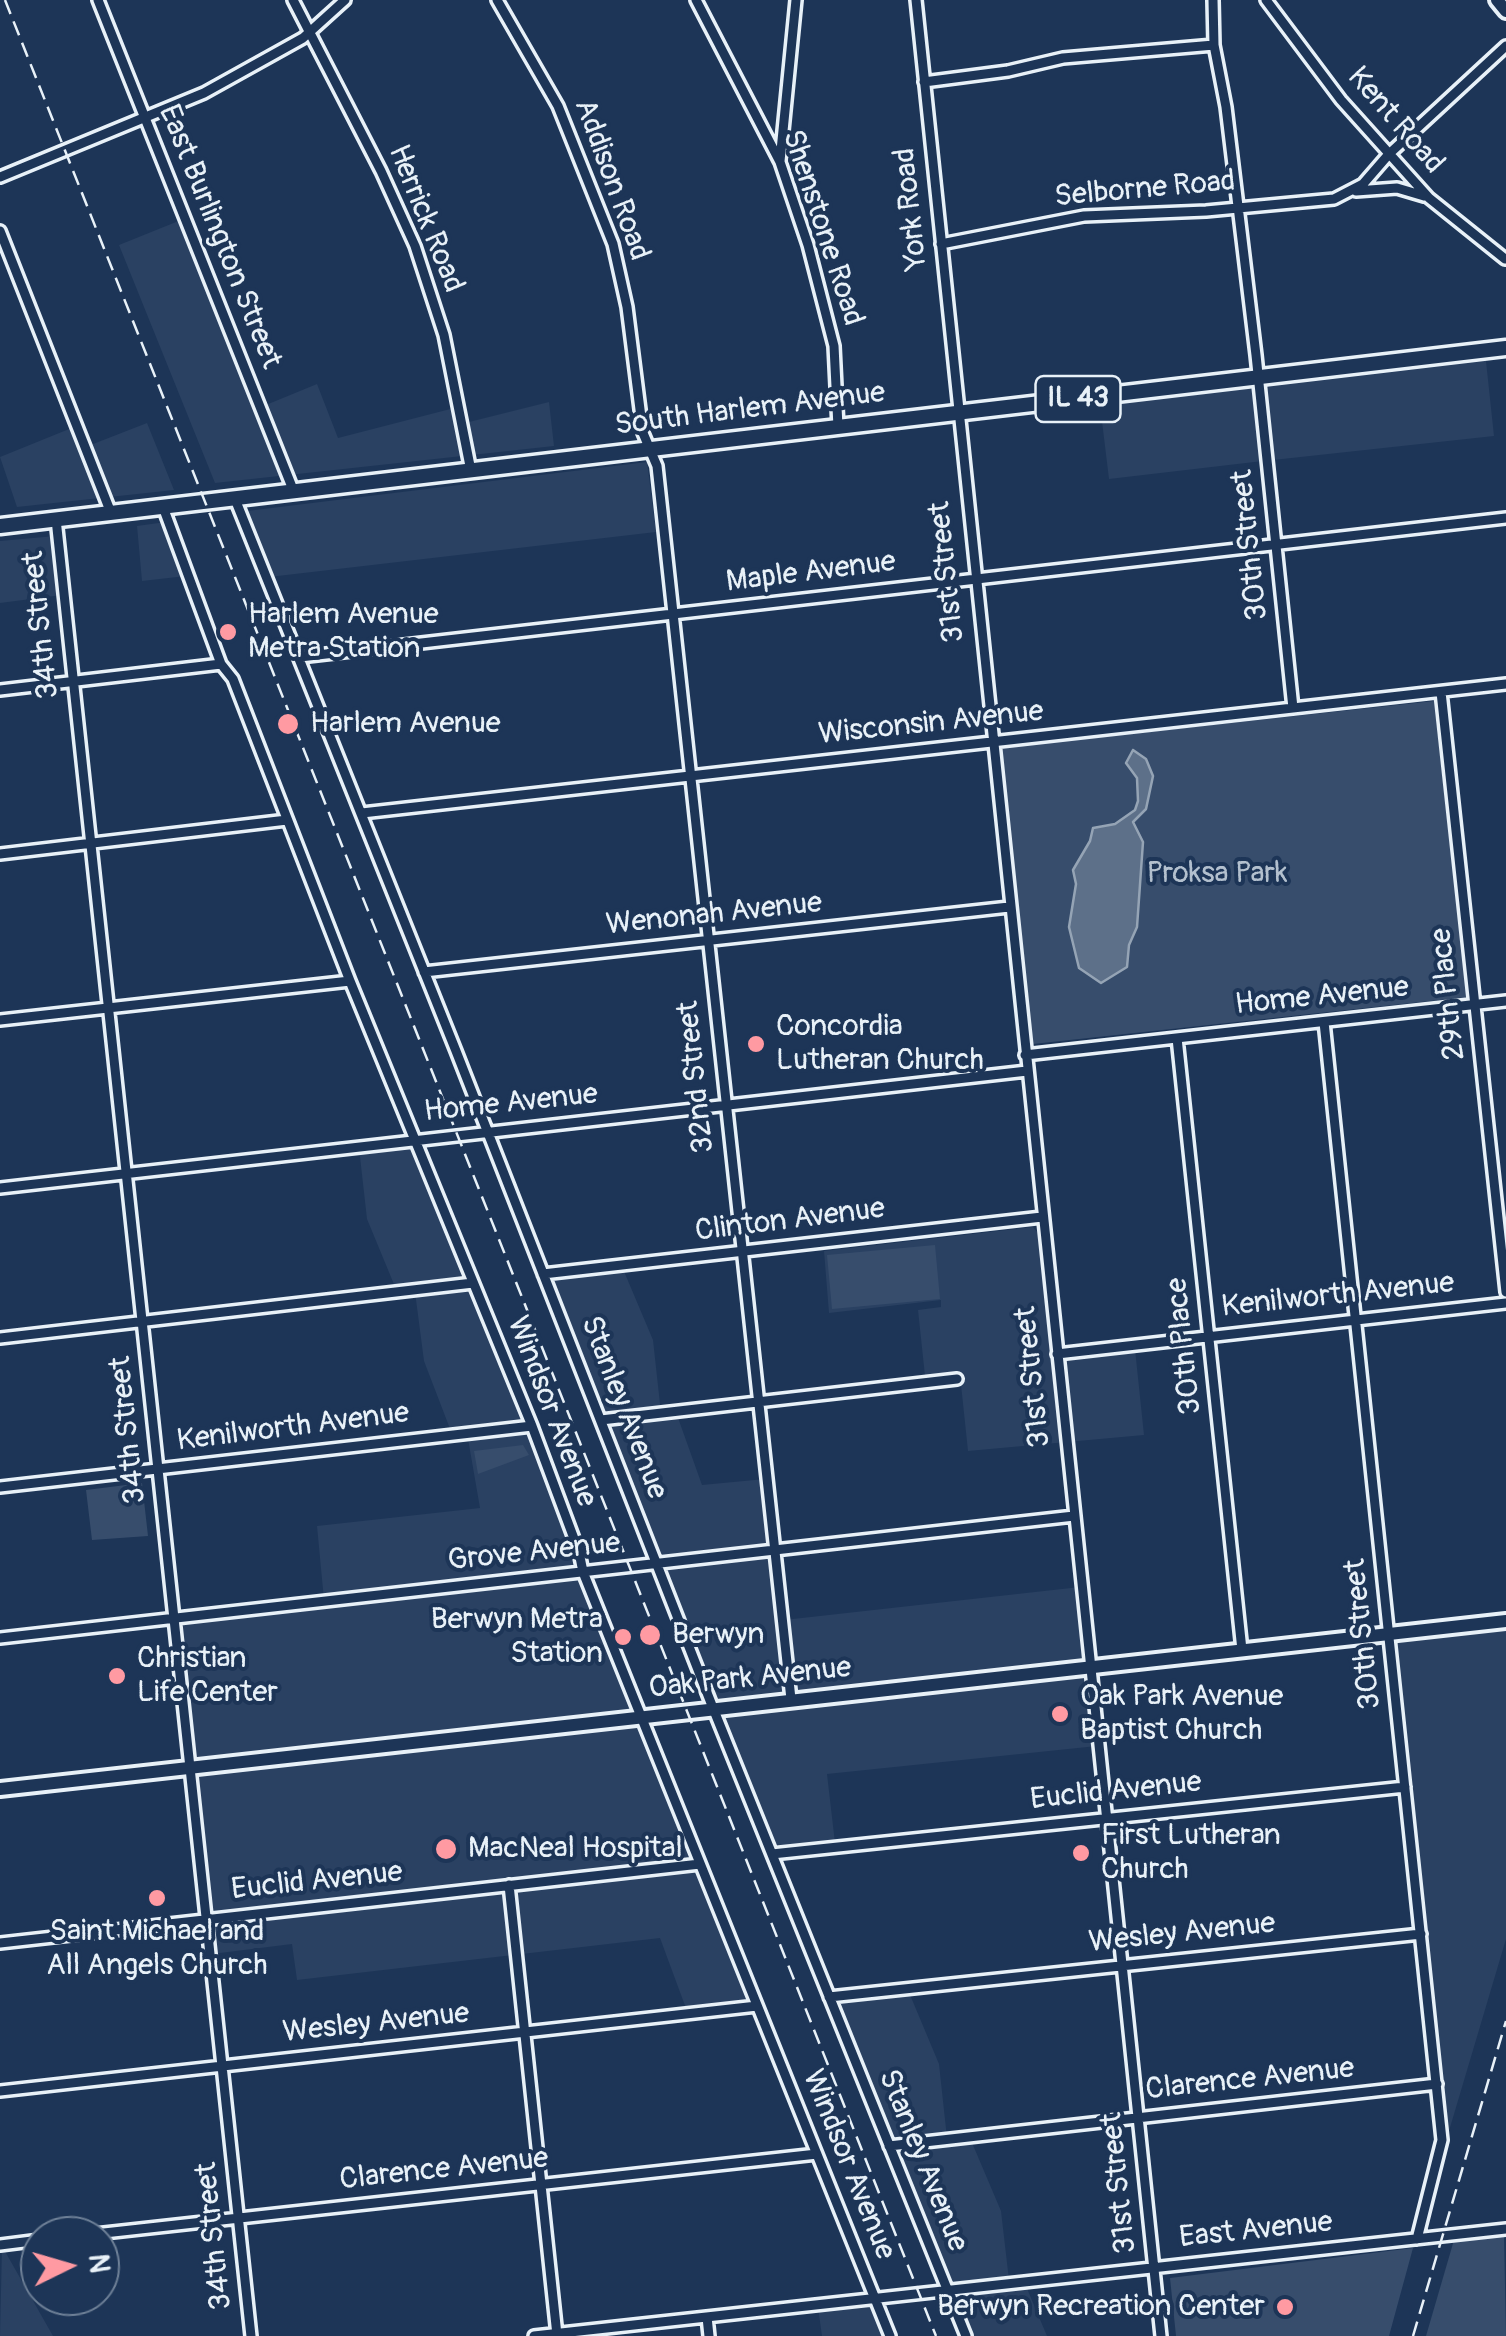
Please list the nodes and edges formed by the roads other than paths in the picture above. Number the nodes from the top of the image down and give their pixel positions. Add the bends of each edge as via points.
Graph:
1 (98, 0) edge
2 (292, 0) edge
3 (346, 0) edge
4 (497, 0) edge
5 (696, 0) edge
6 (796, 0) edge
7 (916, 0) edge
8 (1266, 0) edge
9 (1497, 0) edge
10 (1216, 3) edge
11 (1506, 11) edge
12 (310, 32) junction
13 (1214, 46) junction
14 (1506, 46) edge
15 (924, 82) junction
16 (145, 118) junction
17 (1389, 154) junction
18 (780, 162) junction
19 (0, 177) edge
20 (1353, 191) junction
21 (1429, 198) junction
22 (1238, 208) junction
23 (0, 231) edge
24 (941, 244) junction
25 (1504, 259) edge
26 (1506, 348) edge
27 (1258, 378) junction
28 (957, 413) junction
29 (838, 427) junction
30 (650, 449) junction
31 (471, 471) junction
32 (294, 492) junction
33 (235, 499) junction
34 (163, 507) junction
35 (110, 513) junction
36 (1506, 518) edge
37 (56, 519) junction
38 (0, 526) edge
39 (1276, 544) junction
40 (974, 579) junction
41 (673, 614) junction
42 (300, 657) junction
43 (221, 664) junction
44 (73, 682) junction
45 (1506, 684) edge
46 (0, 690) edge
47 (1441, 692) junction
48 (1293, 708) junction
49 (992, 742) junction
50 (690, 776) junction
51 (362, 812) junction
52 (287, 820) junction
53 (90, 844) junction
54 (0, 854) edge
55 (1009, 907) junction
56 (708, 940) junction
57 (424, 972) junction
58 (350, 980) junction
59 (1506, 1002) edge
60 (1475, 1005) junction
61 (108, 1008) junction
62 (0, 1020) edge
63 (1324, 1022) junction
64 (1177, 1038) junction
65 (1025, 1054) junction
66 (1027, 1071) junction
67 (725, 1105) junction
68 (488, 1132) junction
69 (417, 1140) junction
70 (125, 1174) junction
71 (0, 1188) edge
72 (1042, 1216) junction
73 (741, 1253) junction
74 (544, 1274) junction
75 (473, 1283) junction
76 (1506, 1292) edge
77 (1506, 1303) edge
78 (142, 1320) junction
79 (1355, 1320) junction
80 (1210, 1336) junction
81 (0, 1338) edge
82 (1057, 1354) junction
83 (956, 1379) dead end
84 (758, 1402) junction
85 (602, 1420) junction
86 (532, 1426) junction
87 (158, 1469) junction
88 (0, 1487) edge
89 (1074, 1516) junction
90 (774, 1551) junction
91 (657, 1564) junction
92 (583, 1572) junction
93 (174, 1618) junction
94 (1506, 1621) edge
95 (1389, 1634) junction
96 (0, 1638) edge
97 (1242, 1650) junction
98 (1090, 1667) junction
99 (791, 1699) junction
100 (713, 1708) junction
101 (640, 1716) junction
102 (190, 1767) junction
103 (1405, 1787) junction
104 (0, 1789) edge
105 (1106, 1818) junction
106 (772, 1854) junction
107 (700, 1864) junction
108 (508, 1885) junction
109 (206, 1920) junction
110 (1420, 1934) junction
111 (0, 1943) edge
112 (1122, 1966) junction
113 (830, 1997) junction
114 (757, 2006) junction
115 (524, 2032) junction
116 (222, 2066) junction
117 (1436, 2084) junction
118 (0, 2092) edge
119 (1138, 2118) junction
120 (890, 2146) junction
121 (817, 2154) junction
122 (541, 2185) junction
123 (238, 2218) junction
124 (1506, 2229) edge
125 (120, 2231) edge
126 (1417, 2239) junction
127 (1154, 2268) junction
128 (948, 2290) junction
129 (875, 2298) junction
130 (707, 2317) junction
131 (557, 2335) edge
132 (251, 2336) edge
133 (534, 2336) edge
134 (709, 2336) edge
135 (890, 2336) edge
136 (966, 2336) edge
137 (1161, 2336) edge

1 - 16 street, East Burlington Street
2 - 12 street, Herrick Road
3 - 12 street
4 - 30 street, Addison Road via 558,106 613,244
5 - 18 street, Shenstone Road
6 - 18 street
7 - 15 street, York Road
8 - 17 street, Kent Road
9 - 11 street
10 - 13 street, 30th Street
12 - 16 street via 204,93
12 - 31 street, Herrick Road via 415,246 444,334
13 - 15 street via 1064,58
13 - 22 street, 30th Street
14 - 17 street
15 - 24 street, York Road
16 - 19 street
16 - 32 street, East Burlington Street
17 - 20 street
17 - 21 street, Kent Road
18 - 29 street, Shenstone Road via 830,324
20 - 21 street, Selborne Road via 1398,188
20 - 22 street, Selborne Road via 1316,202
21 - 25 street, Kent Road
22 - 24 street, Selborne Road via 1084,216
22 - 27 street, 30th Street
23 - 35 street
24 - 28 street, York Road
26 - 27 main road, South Harlem Avenue / IL 43
27 - 28 main road, South Harlem Avenue / IL 43
27 - 39 street, 30th Street
28 - 29 main road, South Harlem Avenue / IL 43
28 - 40 street, 31st Street
29 - 30 main road, South Harlem Avenue / IL 43
30 - 31 main road, South Harlem Avenue / IL 43
30 - 41 street, 32nd Street
31 - 32 main road, South Harlem Avenue / IL 43
32 - 33 main road, South Harlem Avenue / IL 43
33 - 34 main road, South Harlem Avenue / IL 43
33 - 42 street, Stanley Avenue
34 - 35 main road, South Harlem Avenue / IL 43
34 - 43 street, Windsor Avenue
35 - 37 main road, South Harlem Avenue / IL 43
36 - 39 street, Maple Avenue
37 - 38 main road, South Harlem Avenue / IL 43
37 - 44 street, 34th Street
39 - 40 street, Maple Avenue
39 - 48 street, 30th Street
40 - 41 street, Maple Avenue
40 - 49 street, 31st Street
41 - 42 street, Maple Avenue
41 - 50 street, 32nd Street
42 - 51 street, Stanley Avenue
43 - 44 street
43 - 52 street, Windsor Avenue
44 - 46 street
44 - 53 street, 34th Street
45 - 47 street, Wisconsin Avenue
47 - 48 street, Wisconsin Avenue
47 - 60 street, 29th Place
48 - 49 street, Wisconsin Avenue
49 - 50 street, Wisconsin Avenue
49 - 55 street, 31st Street
50 - 51 street, Wisconsin Avenue
50 - 56 street, 32nd Street
51 - 57 street, Stanley Avenue
52 - 53 street
52 - 58 street, Windsor Avenue
53 - 54 street
53 - 61 street, 34th Street
55 - 56 street, Wenonah Avenue
55 - 65 street, 31st Street
56 - 57 street, Wenonah Avenue
56 - 67 street, 32nd Street
57 - 68 street, Stanley Avenue
58 - 61 street
58 - 69 street, Windsor Avenue
59 - 60 street, Home Avenue
60 - 63 street, Home Avenue
60 - 76 street, 29th Place
61 - 62 street
61 - 70 street, 34th Street
63 - 64 street, Home Avenue
63 - 79 street, 30th Street
64 - 65 street, Home Avenue
64 - 80 street, 30th Place
65 - 66 street, 31st Street
66 - 67 street, Home Avenue
66 - 72 street, 31st Street
67 - 68 street, Home Avenue
67 - 73 street, 32nd Street
68 - 69 street, Home Avenue
68 - 74 street, Stanley Avenue
69 - 70 street, Home Avenue
69 - 75 street, Windsor Avenue
70 - 71 street, Home Avenue
70 - 78 street, 34th Street
72 - 73 street, Clinton Avenue
72 - 82 street, 31st Street
73 - 74 street, Clinton Avenue
73 - 84 street, 32nd Street
74 - 85 street, Stanley Avenue
75 - 78 street
75 - 86 street, Windsor Avenue
77 - 79 street, Kenilworth Avenue
78 - 81 street
78 - 87 street, 34th Street
79 - 80 street, Kenilworth Avenue
79 - 95 street, 30th Street
80 - 82 street, Kenilworth Avenue
80 - 97 street, 30th Place
82 - 89 street, 31st Street
83 - 84 street
84 - 85 street
84 - 90 street, 32nd Street
85 - 91 street, Stanley Avenue
86 - 87 street, Kenilworth Avenue
86 - 92 street, Windsor Avenue
87 - 88 street, Kenilworth Avenue
87 - 93 street, 34th Street
89 - 90 street, Grove Avenue
89 - 98 street, 31st Street
90 - 91 street, Grove Avenue
90 - 99 street, 32nd Street
91 - 92 street, Grove Avenue
91 - 100 street, Stanley Avenue
92 - 93 street, Grove Avenue
92 - 101 street, Windsor Avenue
93 - 96 street, Grove Avenue
93 - 102 street, 34th Street
94 - 95 street, Oak Park Avenue
95 - 97 street, Oak Park Avenue
95 - 103 street, 30th Street
97 - 98 street, Oak Park Avenue
98 - 99 street, Oak Park Avenue
98 - 105 street, 31st Street
99 - 100 street, Oak Park Avenue
100 - 101 street, Oak Park Avenue
100 - 106 street, Stanley Avenue
101 - 102 street, Oak Park Avenue
101 - 107 street, Windsor Avenue
102 - 104 street, Oak Park Avenue
102 - 109 street, 34th Street
103 - 105 street, Euclid Avenue
103 - 110 street, 30th Street
105 - 106 street, Euclid Avenue
105 - 112 street, 31st Street
106 - 113 street, Stanley Avenue
107 - 108 street, Euclid Avenue
107 - 114 street, Windsor Avenue
108 - 109 street, Euclid Avenue
108 - 115 street
109 - 111 street, Euclid Avenue
109 - 116 street, 34th Street
110 - 112 street, Wesley Avenue
110 - 117 street, 30th Street
112 - 113 street, Wesley Avenue
112 - 119 street, 31st Street
113 - 120 street, Stanley Avenue
114 - 115 street, Wesley Avenue
114 - 121 street, Windsor Avenue
115 - 116 street, Wesley Avenue
115 - 122 street
116 - 118 street, Wesley Avenue
116 - 123 street, 34th Street
117 - 119 street, Clarence Avenue
117 - 126 street, 30th Street via 1442,2140
119 - 120 street, Clarence Avenue
119 - 127 street, 31st Street
120 - 128 street, Stanley Avenue
121 - 122 street, Clarence Avenue
121 - 129 street, Windsor Avenue
122 - 123 street, Clarence Avenue
122 - 131 street
123 - 125 street, Clarence Avenue
123 - 132 street, 34th Street
124 - 126 street, East Avenue
126 - 127 street, East Avenue
127 - 128 street, East Avenue
127 - 137 street, 31st Street
128 - 129 street, East Avenue
128 - 136 street, Stanley Avenue
129 - 130 street, East Avenue
129 - 135 street, Windsor Avenue
130 - 131 street, East Avenue
130 - 134 street
131 - 133 street, East Avenue

